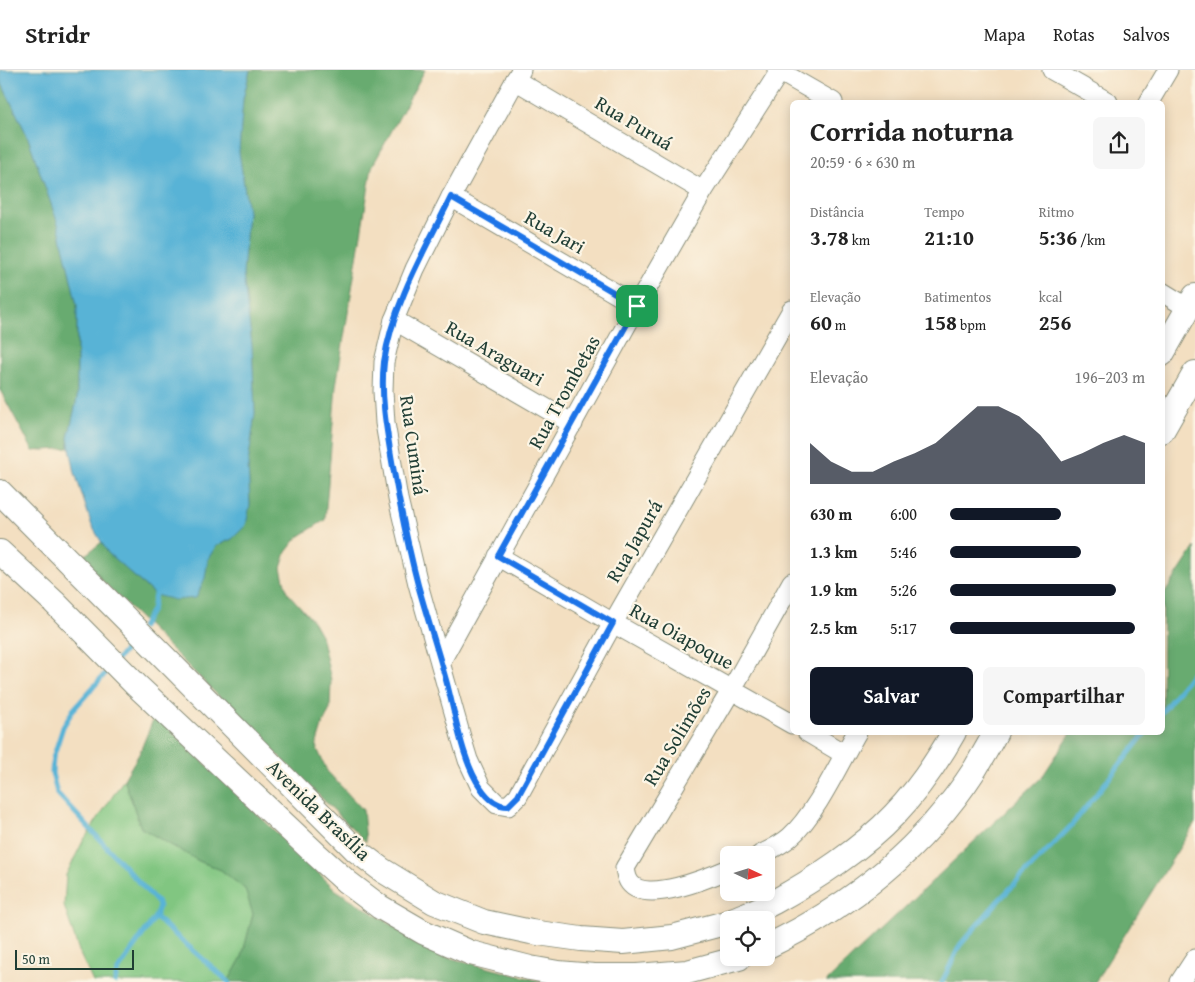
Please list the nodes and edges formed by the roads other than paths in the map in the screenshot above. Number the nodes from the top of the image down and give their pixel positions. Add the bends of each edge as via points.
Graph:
1 (1052, 70) edge
2 (1168, 70) edge
3 (778, 71) edge
4 (518, 75) edge
5 (829, 100) edge
6 (1104, 100) edge
7 (1150, 100) edge
8 (703, 191) junction
9 (451, 197) junction
10 (1165, 294) edge
11 (637, 306) junction
12 (1193, 310) edge
13 (790, 313) edge
14 (394, 320) junction
15 (1165, 350) edge
16 (1195, 373) edge
17 (572, 424) junction
18 (1165, 426) edge
19 (0, 492) edge
20 (0, 552) edge
21 (498, 556) junction
22 (790, 586) edge
23 (613, 623) junction
24 (441, 662) junction
25 (732, 690) junction
26 (790, 723) edge
27 (812, 735) edge
28 (855, 735) edge
29 (952, 735) edge
30 (994, 735) edge
31 (844, 754) junction
32 (518, 796) joint
33 (775, 848) edge
34 (720, 873) edge
35 (754, 911) edge
36 (720, 924) edge
37 (775, 943) edge
38 (1195, 959) edge
39 (720, 963) edge
40 (1180, 982) edge

1 - 6 street
2 - 7 street
3 - 5 street
3 - 8 street, Rua Trombetas
4 - 8 street, Rua Puruá
4 - 9 street, Rua Cuminá
8 - 11 street, Rua Trombetas
9 - 11 street, Rua Jari
9 - 14 street, Rua Cuminá
10 - 12 street
11 - 17 street, Rua Trombetas
12 - 15 street
13 - 23 street, Rua Japurá
14 - 17 street, Rua Araguari
14 - 24 street, Rua Cuminá via 384,362 385,423 418,584
16 - 18 street
17 - 21 street, Rua Trombetas
19 - 36 street, Avenida Brasília via 357,851 434,902 484,922 581,939 623,942 672,937
20 - 39 street, Avenida Brasília via 323,861 380,907 422,932 471,953 558,973 637,976 687,972
21 - 23 street, Rua Oiapoque
21 - 24 street, Rua Trombetas
22 - 25 street, Rua Solimões
23 - 25 street, Rua Oiapoque
23 - 32 street, Rua Japurá
24 - 32 street, Rua Cuminá via 468,760 481,788 489,798 503,806 508,806
25 - 26 street, Rua Oiapoque
25 - 34 street, Rua Solimões via 625,868 626,876 637,889 654,892
27 - 31 street
28 - 31 street
29 - 35 street via 921,785 893,817 819,875
30 - 37 street via 950,804 884,873 850,899
31 - 33 street via 802,825
38 - 40 street

